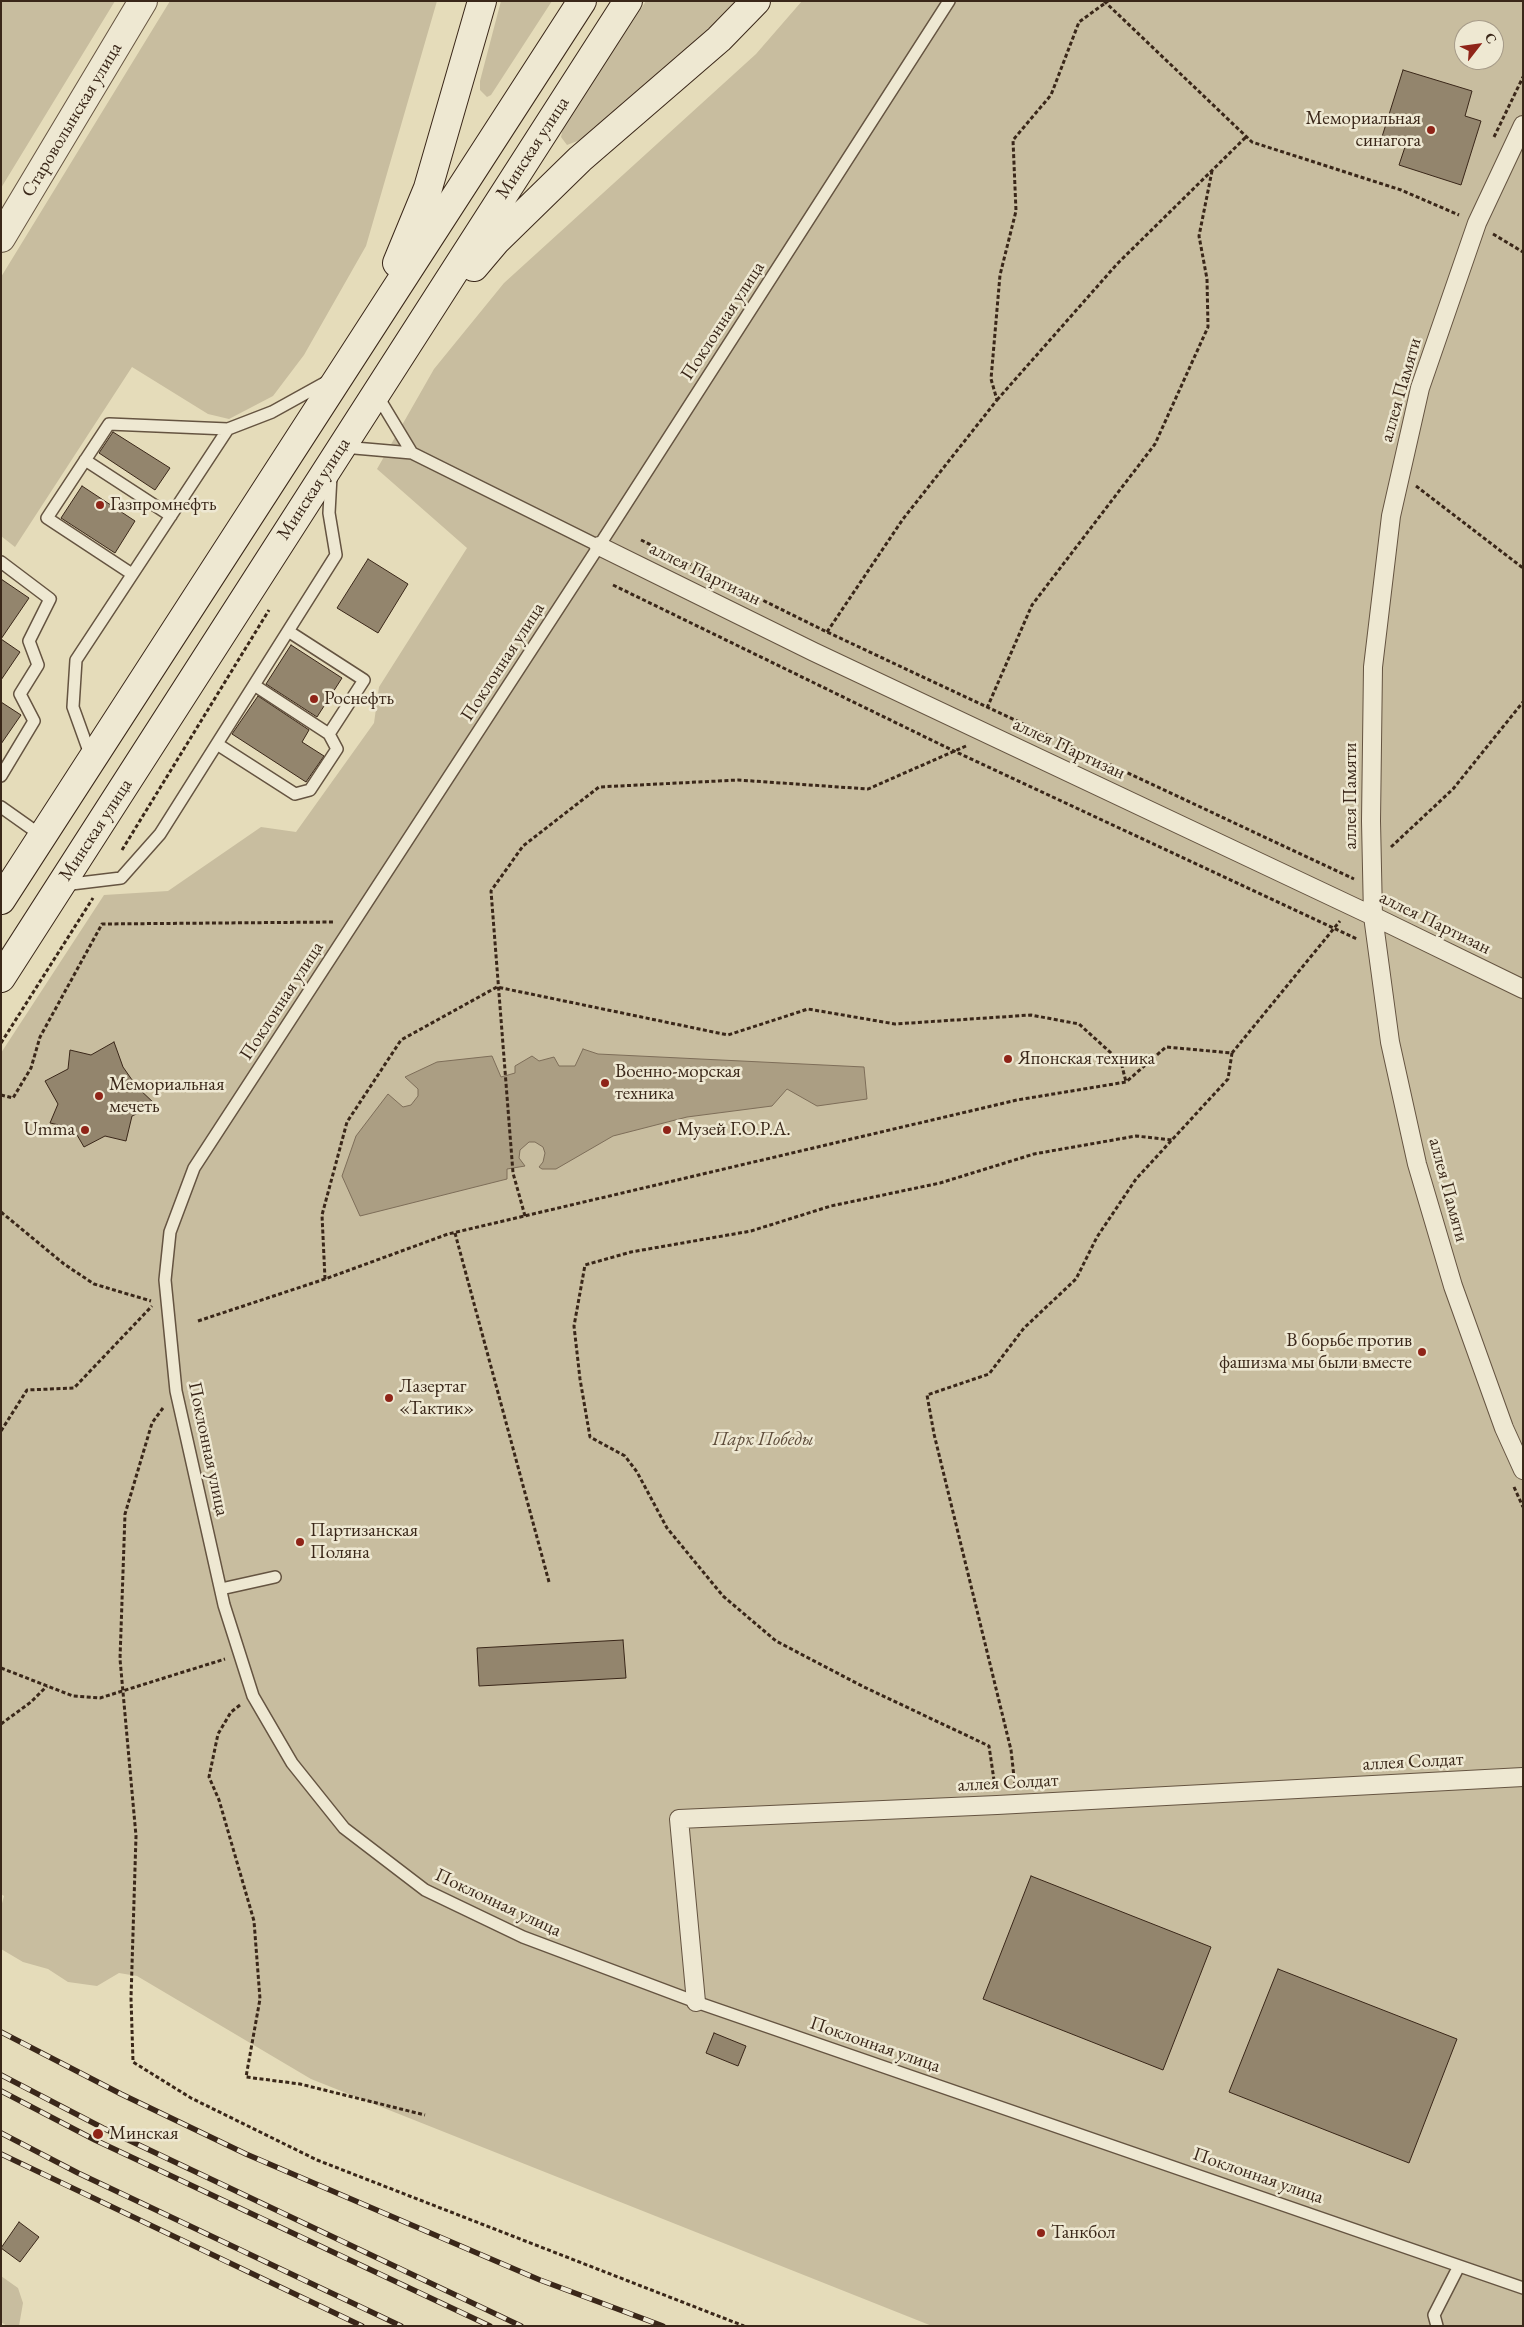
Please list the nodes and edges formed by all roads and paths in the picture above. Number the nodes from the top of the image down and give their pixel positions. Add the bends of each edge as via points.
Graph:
1 (143, 1) edge
2 (482, 1) edge
3 (582, 1) edge
4 (628, 1) edge
5 (756, 1) edge
6 (949, 1) edge
7 (1106, 2) edge
8 (1523, 125) edge
9 (1247, 136) junction
10 (1212, 171) junction
11 (1477, 223) junction
12 (1, 238) edge
13 (1523, 252) edge
14 (372, 323) junction
15 (409, 342) junction
16 (338, 375) junction
17 (376, 393) junction
18 (997, 400) junction
19 (228, 429) junction
20 (412, 453) junction
21 (336, 455) junction
22 (85, 460) junction
23 (1400, 474) junction
24 (171, 516) junction
25 (641, 540) dead end
26 (599, 546) junction
27 (1, 562) edge
28 (1523, 568) edge
29 (132, 574) junction
30 (613, 585) dead end
31 (271, 606) dead end
32 (288, 631) junction
33 (827, 632) junction
34 (814, 652) junction
35 (254, 686) junction
36 (1523, 702) edge
37 (987, 708) junction
38 (984, 732) junction
39 (329, 734) junction
40 (217, 744) junction
41 (954, 751) junction
42 (92, 759) junction
43 (1, 776) edge
44 (1, 807) edge
45 (36, 845) junction
46 (1372, 864) junction
47 (1, 879) edge
48 (103, 881) junction
49 (61, 885) junction
50 (1372, 887) junction
51 (1, 900) edge
52 (1351, 907) junction
53 (1373, 916) junction
54 (355, 921) junction
55 (1334, 928) junction
56 (1358, 940) dead end
57 (1, 978) edge
58 (497, 987) junction
59 (1523, 989) edge
60 (1, 1043) edge
61 (1232, 1053) junction
62 (1126, 1082) junction
63 (1, 1095) edge
64 (1172, 1140) junction
65 (1, 1212) edge
66 (525, 1216) junction
67 (455, 1232) junction
68 (326, 1279) junction
69 (198, 1321) dead end
70 (176, 1391) junction
71 (1, 1432) edge
72 (1523, 1470) edge
73 (275, 1577) dead end
74 (549, 1582) dead end
75 (221, 1589) junction
76 (240, 1654) junction
77 (1, 1668) edge
78 (47, 1686) junction
79 (253, 1696) junction
80 (1, 1724) edge
81 (1523, 1777) edge
82 (1017, 1804) junction
83 (997, 1805) junction
84 (696, 2002) junction
85 (425, 2115) dead end
86 (1459, 2266) junction
87 (1523, 2288) edge
88 (744, 2326) edge
89 (1437, 2326) edge

1 - 12 main road, Староволынская улица
2 - 14 main road via 428,188
3 - 14 main road, Минская улица
4 - 15 main road, Минская улица
5 - 15 main road via 719,39 580,159 517,220
6 - 26 lane, Поклонная улица
7 - 9 path
7 - 18 path via 1079,22 1051,95 1013,140 1016,211 1000,275 991,379
8 - 11 street, аллея Памяти
9 - 10 path
9 - 11 path via 1252,142 1401,190
10 - 18 path via 1117,264
10 - 37 path via 1199,236 1207,279 1208,327 1155,444 1032,605
11 - 13 path
11 - 23 street, аллея Памяти via 1420,388
14 - 16 main road, Минская улица
15 - 17 main road, Минская улица
16 - 19 lane via 272,412
16 - 42 main road, Минская улица
17 - 20 lane
17 - 21 main road, Минская улица
18 - 33 path via 903,519
19 - 22 lane via 109,424
19 - 24 lane
20 - 21 lane
20 - 26 lane
21 - 32 lane via 330,513 336,555
21 - 49 main road, Минская улица
22 - 24 lane
22 - 29 lane via 47,518
23 - 28 path
23 - 46 street, аллея Памяти via 1391,516 1373,667
24 - 29 lane
25 - 33 path
26 - 34 street, аллея Партизан
26 - 54 lane, Поклонная улица
27 - 43 lane via 50,599 29,642 38,665 20,694 34,721
29 - 42 lane via 76,660 73,707
30 - 41 path
31 - 48 path
32 - 35 lane
32 - 39 lane via 364,680
33 - 34 path
33 - 37 path
34 - 38 street, аллея Партизан
35 - 39 lane
35 - 40 lane
36 - 46 path via 1454,789
37 - 38 path
37 - 50 path
38 - 41 path
38 - 52 street, аллея Партизан
39 - 40 lane via 337,749 310,790 295,794
40 - 48 lane via 160,834 121,878
41 - 55 path
41 - 58 path via 868,789 738,780 599,786 523,846 491,891
42 - 45 main road, Минская улица
44 - 45 lane
45 - 47 main road
45 - 51 main road, Минская улица
46 - 50 street, аллея Памяти
48 - 49 lane
48 - 60 path
49 - 57 main road, Минская улица
50 - 53 street, аллея Памяти
52 - 53 street, аллея Партизан
52 - 55 path
53 - 59 street, аллея Партизан
53 - 72 street, аллея Памяти via 1390,1042 1417,1164 1453,1286 1504,1428
54 - 63 path via 102,924 40,1037 31,1068 13,1098
54 - 70 lane, Поклонная улица via 194,1168 170,1232 166,1280
55 - 56 path
55 - 61 path
58 - 62 path via 728,1035 808,1009 895,1024 1031,1015 1079,1024 1121,1062
58 - 66 path via 513,1173
58 - 68 path via 400,1040 347,1122 322,1215
61 - 62 path via 1166,1047
61 - 64 path via 1228,1079
62 - 66 path via 1017,1100
64 - 82 path via 1136,1179 1118,1205 1076,1279 1024,1328 989,1374 927,1395 1012,1750
64 - 83 path via 1136,1136 1034,1154 940,1183 830,1206 751,1231 631,1252 585,1264 574,1326 590,1437 626,1456 667,1528 723,1596 776,1641 989,1746
65 - 71 path via 64,1264 94,1284 155,1303 74,1388 27,1390
66 - 67 path
67 - 68 path
67 - 74 path
68 - 69 path
70 - 75 lane, Поклонная улица
70 - 88 path via 152,1423 125,1514 120,1659 136,1836 133,2062 191,2098 316,2160
73 - 75 lane
75 - 76 lane, Поклонная улица
76 - 78 path via 100,1698 73,1696
76 - 79 lane, Поклонная улица
77 - 78 path
78 - 80 path
79 - 84 lane, Поклонная улица via 292,1763 344,1828 425,1890 523,1937
79 - 85 path via 231,1712 218,1734 209,1777 219,1800 254,1921 260,1999 246,2077 300,2084
81 - 82 street, аллея Солдат
82 - 83 street, аллея Солдат
83 - 84 street, аллея Солдат via 679,1819
84 - 86 lane, Поклонная улица
86 - 87 lane, Поклонная улица
86 - 89 lane via 1434,2315

